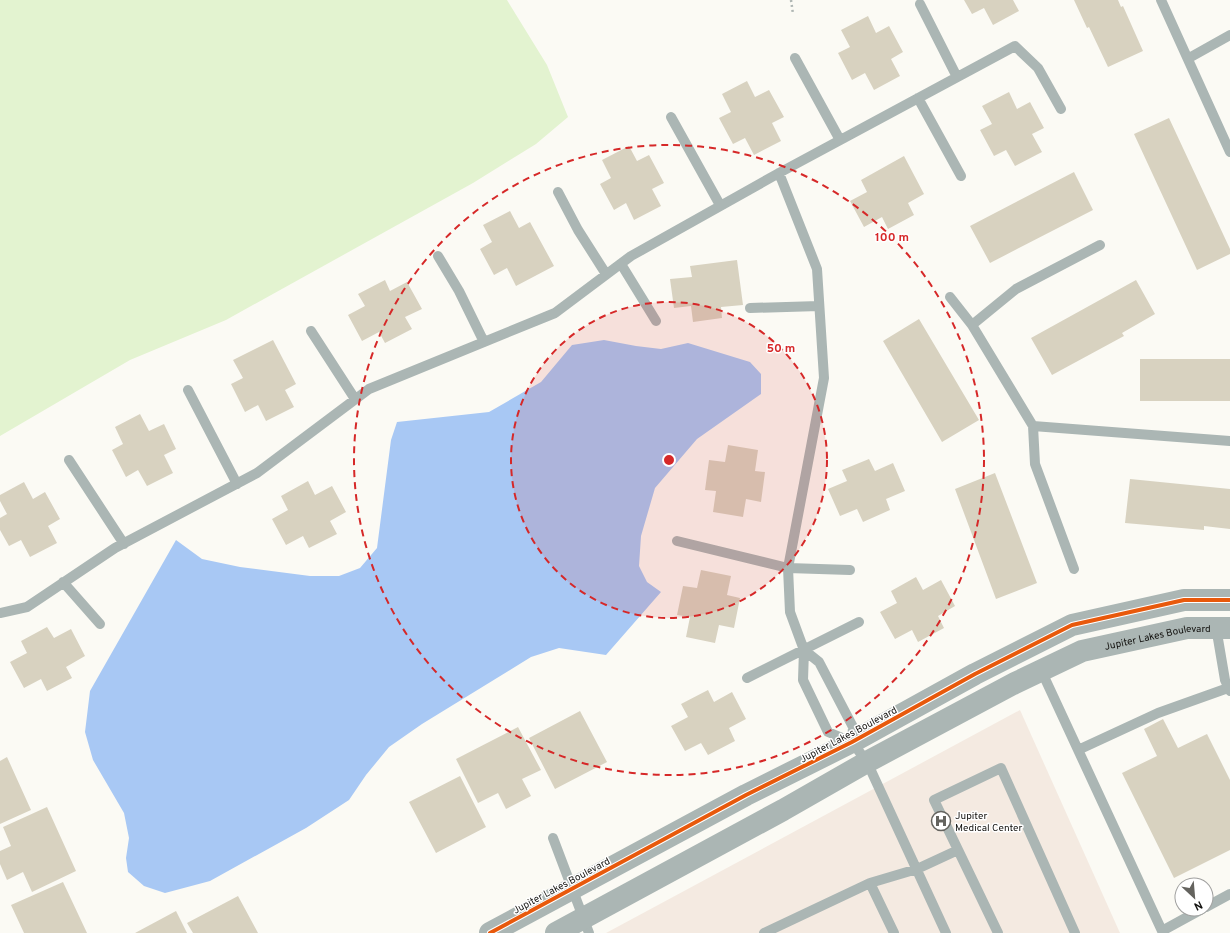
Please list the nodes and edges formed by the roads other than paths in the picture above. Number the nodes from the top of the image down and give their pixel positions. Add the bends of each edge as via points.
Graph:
1 (1161, 0) edge
2 (920, 4) dead end
3 (1230, 35) edge
4 (795, 58) dead end
5 (1189, 58) junction
6 (957, 77) junction
7 (918, 98) junction
8 (1061, 108) dead end
9 (671, 116) dead end
10 (840, 140) junction
11 (1230, 152) edge
12 (779, 172) junction
13 (961, 176) dead end
14 (558, 192) dead end
15 (720, 206) junction
16 (1100, 245) dead end
17 (438, 256) dead end
18 (621, 264) junction
19 (606, 274) junction
20 (950, 297) dead end
21 (819, 306) junction
22 (750, 308) dead end
23 (656, 321) dead end
24 (972, 325) junction
25 (311, 331) dead end
26 (484, 342) junction
27 (188, 390) dead end
28 (355, 399) junction
29 (1033, 426) junction
30 (1230, 441) edge
31 (69, 460) dead end
32 (237, 484) junction
33 (677, 541) dead end
34 (124, 544) junction
35 (788, 568) junction
36 (1074, 569) dead end
37 (850, 570) dead end
38 (63, 582) junction
39 (1230, 600) edge
40 (1, 610) edge
41 (859, 622) dead end
42 (100, 624) dead end
43 (1223, 627) edge
44 (804, 650) junction
45 (1041, 670) junction
46 (747, 678) dead end
47 (1229, 690) edge
48 (852, 742) junction
49 (1078, 750) junction
50 (867, 762) junction
51 (553, 838) dead end
52 (958, 850) junction
53 (917, 868) junction
54 (870, 883) junction
55 (572, 889) junction
56 (1230, 894) edge
57 (1214, 903) edge
58 (1188, 917) edge
59 (586, 926) edge
60 (1163, 932) edge
61 (490, 933) edge
62 (556, 933) edge
63 (764, 933) edge
64 (894, 933) edge
65 (946, 933) edge
66 (998, 933) edge
67 (1075, 933) edge

1 - 5 lane
2 - 6 lane
3 - 5 lane
4 - 10 lane
5 - 11 lane
6 - 7 lane
6 - 8 lane via 1015,46 1038,68
7 - 10 lane
7 - 13 lane
9 - 15 lane
10 - 12 lane
12 - 15 lane
12 - 21 lane via 817,269
14 - 19 lane
15 - 18 lane
16 - 24 lane via 1016,289
17 - 26 lane via 459,291
18 - 19 lane
18 - 23 lane
19 - 26 lane via 555,313
20 - 24 lane
21 - 22 lane
21 - 35 lane via 824,378
24 - 29 lane
25 - 28 lane
26 - 28 lane via 369,389
27 - 32 lane
28 - 32 lane via 257,473
29 - 30 lane
29 - 36 lane via 1035,464
31 - 34 lane
32 - 34 lane
33 - 35 lane
34 - 38 lane
35 - 37 lane
35 - 44 lane via 790,612
38 - 40 lane via 27,607
38 - 42 lane
39 - 48 street, Jupiter Lakes Boulevard via 1184,600 1072,626 975,674
41 - 44 lane
43 - 45 street, Jupiter Lakes Boulevard via 1187,628 1103,646 1082,651
43 - 47 lane via 1225,680
44 - 46 lane
44 - 48 lane via 819,662 853,727
44 - 48 lane via 803,680 828,732
45 - 49 lane
45 - 50 street, Jupiter Lakes Boulevard
47 - 49 lane via 1158,713
48 - 50 lane
48 - 55 street, Jupiter Lakes Boulevard via 746,795
49 - 60 lane
50 - 53 lane
50 - 59 street, Jupiter Lakes Boulevard
51 - 55 lane
52 - 53 lane
52 - 66 lane
52 - 67 lane via 934,800 1001,768
53 - 54 lane
53 - 65 lane
54 - 63 lane
54 - 64 lane
55 - 59 lane
55 - 61 street, Jupiter Lakes Boulevard
56 - 57 lane
58 - 60 lane
59 - 62 street, Jupiter Lakes Boulevard

